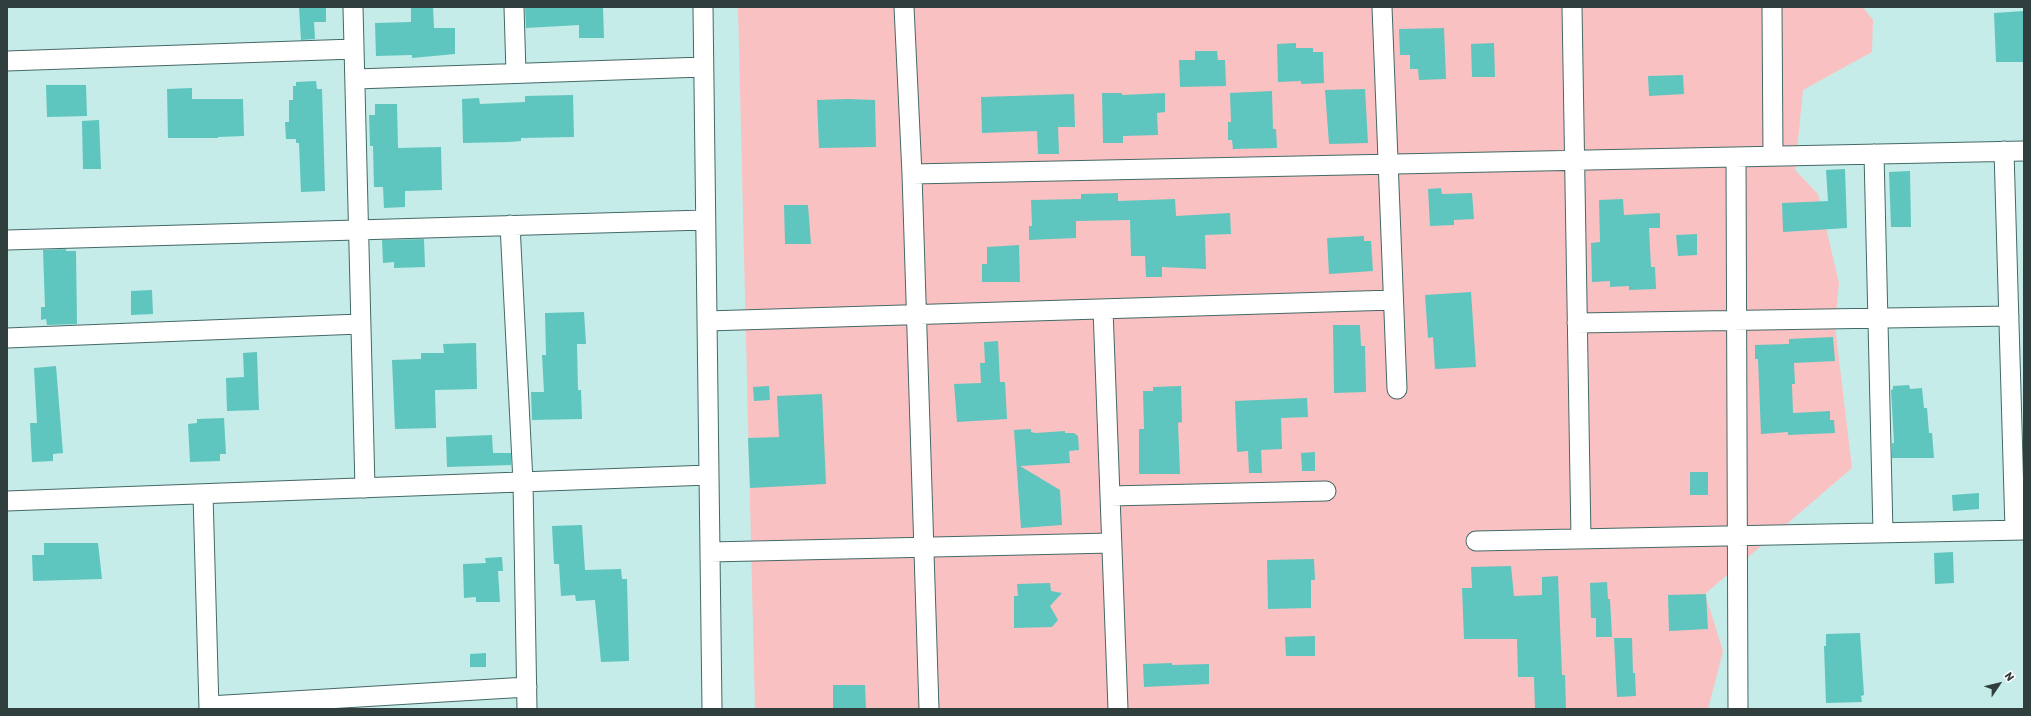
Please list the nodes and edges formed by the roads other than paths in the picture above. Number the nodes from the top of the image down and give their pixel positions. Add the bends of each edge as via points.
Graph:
1 (353, 7) edge
2 (514, 7) edge
3 (703, 7) edge
4 (904, 7) edge
5 (1382, 7) edge
6 (1572, 7) edge
7 (1772, 7) edge
8 (354, 50) junction
9 (7, 61) edge
10 (704, 67) junction
11 (516, 73) junction
12 (356, 79) junction
13 (2004, 151) junction
14 (2024, 151) edge
15 (1874, 154) junction
16 (1773, 156) junction
17 (1736, 157) junction
18 (1575, 160) junction
19 (1388, 164) junction
20 (912, 174) junction
21 (705, 220) junction
22 (510, 225) junction
23 (357, 230) junction
24 (7, 240) edge
25 (1393, 300) junction
26 (1103, 309) junction
27 (916, 315) junction
28 (2009, 316) junction
29 (1877, 318) junction
30 (707, 321) junction
31 (1736, 321) junction
32 (1577, 323) junction
33 (360, 324) junction
34 (7, 338) edge
35 (1397, 389) dead end
36 (709, 475) junction
37 (522, 482) junction
38 (365, 488) junction
39 (1326, 491) dead end
40 (203, 494) junction
41 (1110, 496) junction
42 (7, 501) edge
43 (2019, 530) edge
44 (1883, 533) junction
45 (1737, 535) junction
46 (1581, 539) junction
47 (1476, 541) dead end
48 (1112, 544) junction
49 (924, 548) junction
50 (710, 552) junction
51 (527, 687) junction
52 (209, 707) edge
53 (527, 709) edge
54 (712, 709) edge
55 (929, 709) edge
56 (1118, 709) edge
57 (1738, 709) edge

1 - 8 street
2 - 11 street
3 - 10 street
4 - 20 street
5 - 19 street
6 - 18 street
7 - 16 street
8 - 9 street
8 - 12 street
10 - 11 street
10 - 21 street
11 - 12 street
12 - 23 street
13 - 14 street
13 - 15 street
13 - 28 street
15 - 16 street
15 - 29 street
16 - 17 street
17 - 18 street
17 - 31 street
18 - 19 street
18 - 32 street
19 - 20 street
19 - 25 street
20 - 27 street
21 - 22 street
21 - 30 street
22 - 23 street
22 - 37 street
23 - 24 street
23 - 33 street
25 - 26 street
25 - 35 street
26 - 27 street
26 - 41 street
27 - 30 street
27 - 49 street
28 - 29 street
28 - 43 street
29 - 31 street
29 - 44 street
30 - 36 street
31 - 32 street
31 - 45 street
32 - 46 street
33 - 34 street
33 - 38 street
36 - 37 street
36 - 50 street
37 - 38 street
37 - 51 street
38 - 40 street
39 - 41 street
40 - 42 street
40 - 52 street
41 - 48 street
43 - 44 street
44 - 45 street
45 - 46 street
45 - 57 street
46 - 47 street
48 - 49 street
48 - 56 street
49 - 50 street
49 - 55 street
50 - 54 street
51 - 52 street
51 - 53 street

